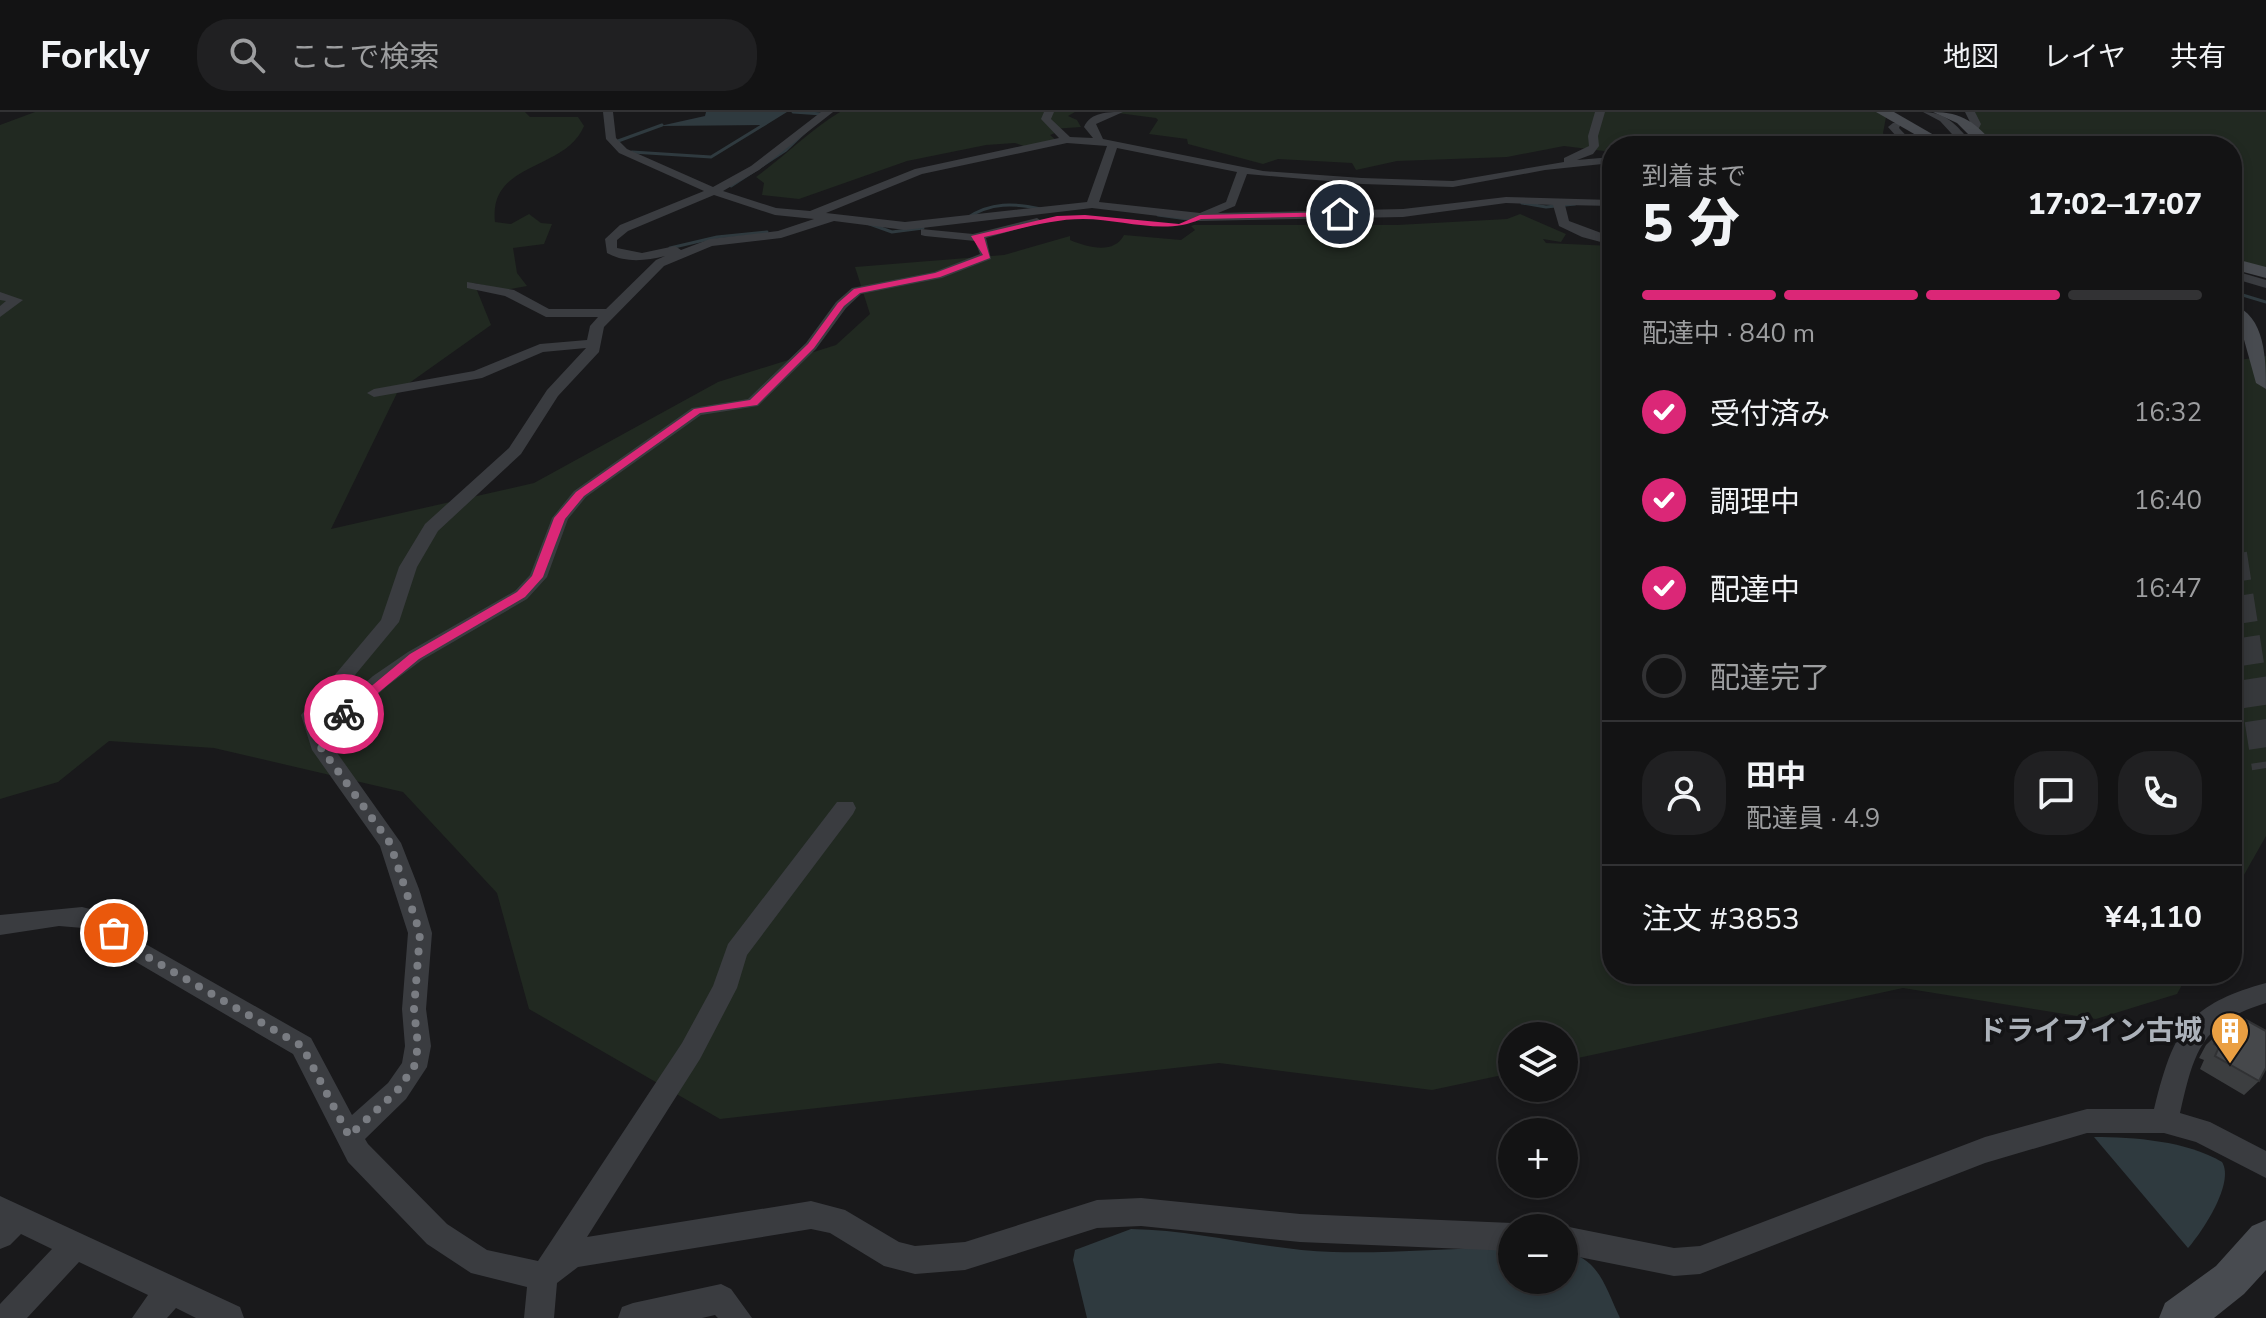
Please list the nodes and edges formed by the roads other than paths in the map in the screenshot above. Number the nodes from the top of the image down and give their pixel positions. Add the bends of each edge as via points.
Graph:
1 (608, 112) edge
2 (828, 112) edge
3 (1049, 112) edge
4 (1118, 112) edge
5 (1600, 112) edge
6 (1874, 112) edge
7 (1883, 112) edge
8 (1928, 112) edge
9 (1940, 112) edge
10 (1970, 112) edge
11 (1897, 125) junction
12 (1973, 130) junction
13 (1900, 136) edge
14 (1917, 136) edge
15 (1927, 136) edge
16 (1960, 136) edge
17 (1979, 136) edge
18 (1067, 140) junction
19 (1097, 141) junction
20 (1112, 146) junction
21 (1602, 161) edge
22 (1545, 167) junction
23 (1243, 171) junction
24 (1453, 184) junction
25 (712, 191) junction
26 (1477, 202) junction
27 (1602, 203) edge
28 (1092, 205) junction
29 (1560, 205) junction
30 (1063, 212) junction
31 (814, 214) junction
32 (838, 217) junction
33 (1196, 219) junction
34 (908, 229) junction
35 (974, 237) junction
36 (1602, 237) edge
37 (724, 240) junction
38 (2242, 266) edge
39 (2266, 273) edge
40 (2242, 277) edge
41 (2266, 284) edge
42 (472, 285) dead end
43 (0, 296) edge
44 (0, 313) edge
45 (613, 313) junction
46 (2242, 323) edge
47 (596, 343) junction
48 (2266, 383) edge
49 (374, 393) dead end
50 (318, 737) junction
51 (845, 808) dead end
52 (0, 925) edge
53 (2266, 993) edge
54 (2164, 1121) junction
55 (349, 1136) junction
56 (2266, 1165) edge
57 (6, 1221) edge
58 (1498, 1236) edge
59 (2266, 1240) edge
60 (1578, 1243) edge
61 (75, 1245) junction
62 (549, 1268) junction
63 (171, 1291) junction
64 (7, 1318) edge
65 (147, 1318) edge
66 (229, 1318) edge
67 (539, 1318) edge
68 (633, 1318) edge
69 (737, 1318) edge
70 (2180, 1318) edge

1 - 25 street via 611,139 623,151
2 - 25 street via 752,171
3 - 18 street via 1051,127
4 - 19 street via 1091,122
5 - 22 street via 1589,152
6 - 11 street
7 - 15 street
8 - 16 street via 1944,119
9 - 12 street
10 - 12 street
11 - 13 street via 1893,127
11 - 14 street
12 - 17 street
18 - 19 street
18 - 31 street via 919,171
19 - 20 street
20 - 23 street
20 - 28 street
21 - 22 street
22 - 24 street
23 - 24 street
23 - 33 street via 1231,204
24 - 26 street
25 - 31 street via 761,207
25 - 37 street via 624,228 611,239 611,250 627,256 653,255
26 - 29 street
26 - 33 street via 1403,213
27 - 29 street
28 - 30 street
28 - 33 street
29 - 36 street via 1563,223
30 - 33 street via 1180,226
30 - 34 street via 967,218
30 - 35 street
31 - 32 street
32 - 34 street
32 - 37 street
34 - 35 street
35 - 50 street via 980,238 987,256 937,275 857,291 753,403 697,411 613,468 560,518 538,577 521,595 415,656
37 - 45 street via 668,257
38 - 39 street
40 - 41 street
42 - 45 street via 509,293 546,313
43 - 44 street via 16,300
45 - 47 street via 594,330
46 - 48 street via 2252,335
47 - 49 street via 540,348 477,375
47 - 50 street via 552,393 515,451 431,528 408,567 390,622 311,715
50 - 55 street via 332,765 390,843 420,933 414,1067 397,1091
51 - 62 street via 736,951 725,988 691,1051
52 - 55 street via 82,916 102,921 127,945 302,1046
53 - 54 street via 2213,1017 2185,1047
54 - 56 street via 2201,1131
54 - 60 street via 2087,1121 2055,1128 1700,1260 1674,1262
55 - 62 street via 358,1153 437,1234 481,1263
57 - 61 street
58 - 62 street via 1300,1228 1141,1212 1097,1214 965,1256 915,1260 894,1256 835,1220 811,1215 578,1253
59 - 70 street via 2230,1280
61 - 63 street
61 - 64 street
62 - 67 street
63 - 65 street
63 - 66 street
68 - 69 street via 721,1299

